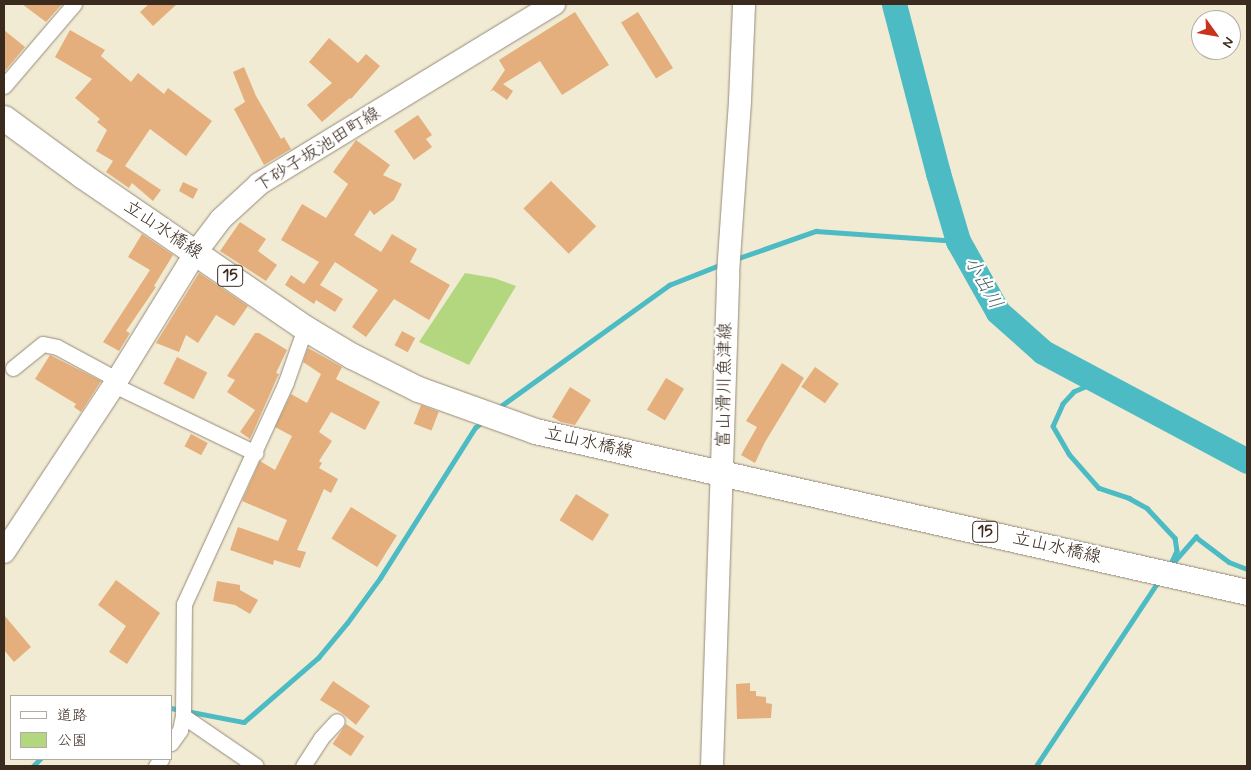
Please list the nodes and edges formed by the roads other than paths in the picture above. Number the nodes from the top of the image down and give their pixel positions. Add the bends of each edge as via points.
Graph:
1 (74, 4) edge
2 (554, 4) edge
3 (744, 4) edge
4 (4, 86) edge
5 (4, 118) edge
6 (196, 252) junction
7 (305, 328) junction
8 (13, 368) dead end
9 (116, 382) junction
10 (255, 452) junction
11 (723, 474) junction
12 (4, 552) edge
13 (1247, 592) edge
14 (183, 716) junction
15 (337, 721) dead end
16 (172, 742) edge
17 (256, 766) edge
18 (303, 766) edge
19 (712, 766) edge

1 - 4 street
2 - 6 main road, 下砂子坂池田町線 via 259,184 221,219
3 - 11 main road, 富山滑川魚津線 via 728,273
5 - 6 main road, 立山水橋線 / 15
6 - 7 main road, 立山水橋線 / 15
6 - 9 main road, 下砂子坂池田町線
7 - 10 street via 286,382
7 - 11 main road, 立山水橋線 / 15 via 418,389 472,410 536,431
8 - 9 street via 43,344 56,347
9 - 10 street
9 - 12 main road, 下砂子坂池田町線
10 - 14 street via 184,604
11 - 13 main road, 立山水橋線 / 15
11 - 19 main road, 富山滑川魚津線
14 - 16 street via 180,730
14 - 17 street
15 - 18 street via 321,738

